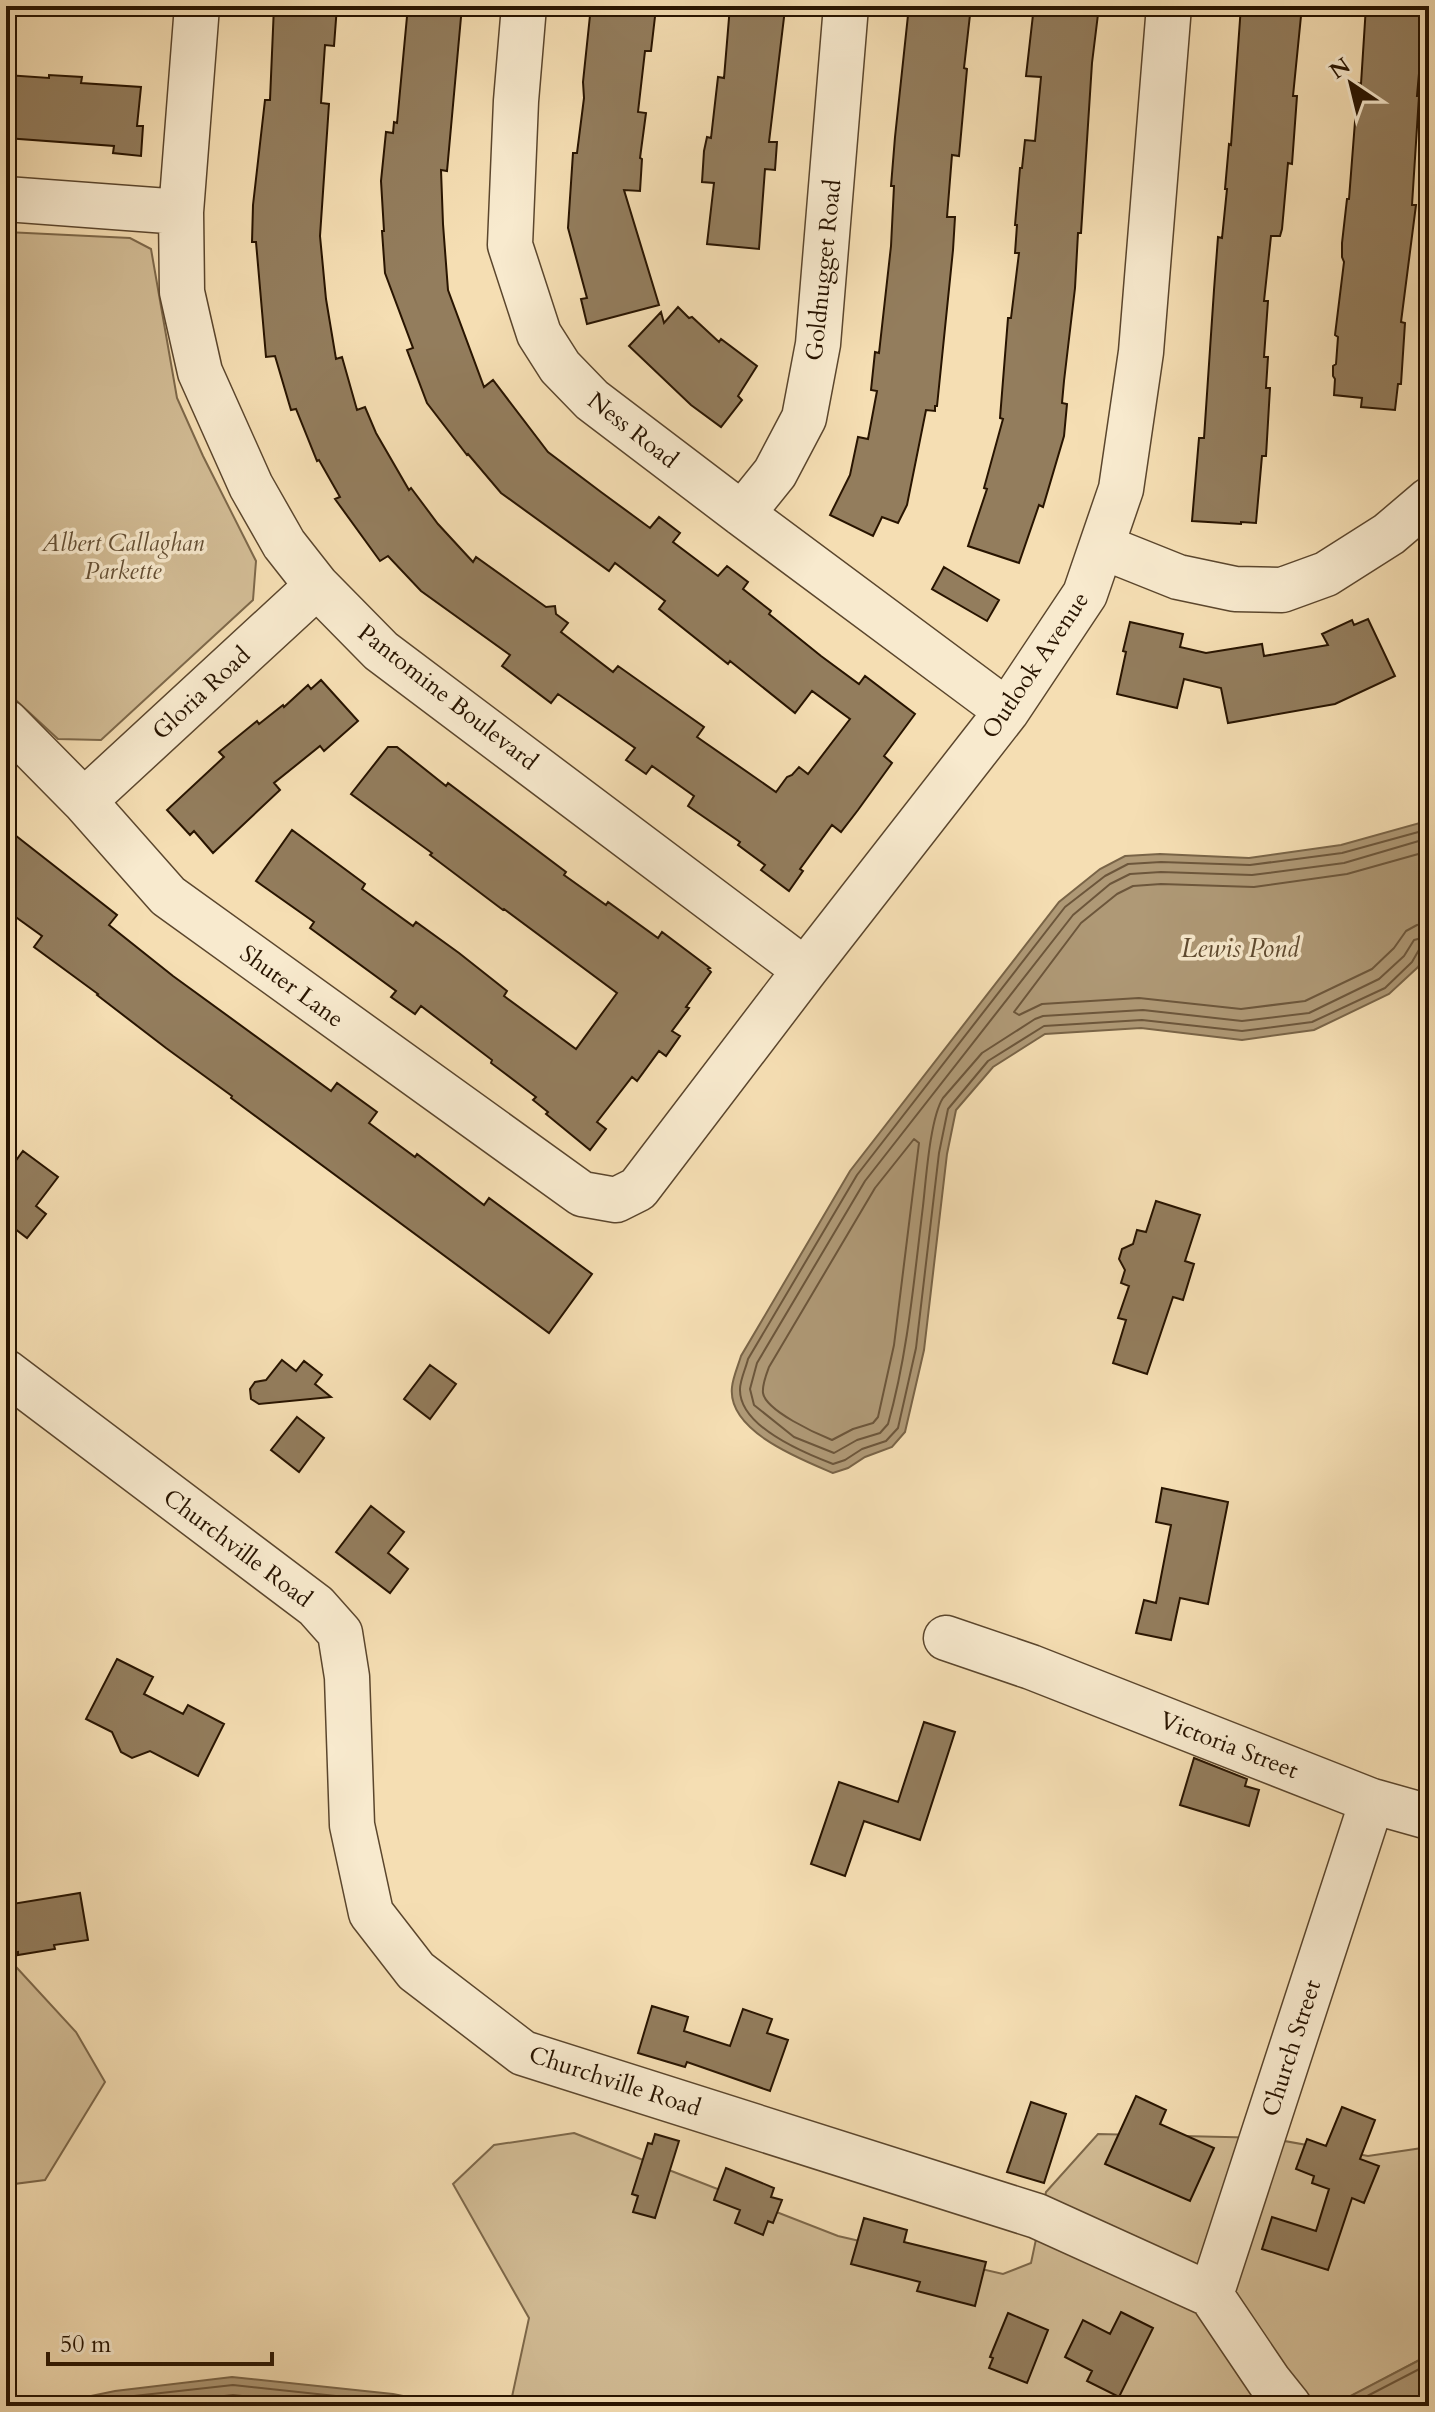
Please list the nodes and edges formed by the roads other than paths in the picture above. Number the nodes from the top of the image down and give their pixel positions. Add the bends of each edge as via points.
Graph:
1 (197, 6) edge
2 (524, 6) edge
3 (846, 6) edge
4 (1169, 6) edge
5 (6, 199) edge
6 (181, 212) junction
7 (1429, 500) edge
8 (742, 514) junction
9 (1103, 547) junction
10 (317, 586) junction
11 (1007, 711) junction
12 (6, 722) edge
13 (84, 801) junction
14 (805, 970) junction
15 (616, 1200) joint
16 (6, 1372) edge
17 (946, 1638) dead end
18 (1372, 1801) junction
19 (1429, 1817) edge
20 (1211, 2295) junction
21 (1279, 2393) edge

1 - 6 street, Pantomine Boulevard
2 - 8 street, Ness Road via 510,245 539,334 560,367 592,400
3 - 8 street, Goldnugget Road via 818,344 804,418 775,473
4 - 9 street, Outlook Avenue via 1141,352 1121,489
5 - 6 street
6 - 10 street, Pantomine Boulevard via 182,292 200,372 251,486 284,544
7 - 9 street via 1389,534 1326,574 1282,590 1235,589 1178,577
8 - 11 street, Ness Road
9 - 11 street, Outlook Avenue via 1085,594
10 - 13 street, Gloria Road
10 - 14 street, Pantomine Boulevard via 381,651
11 - 14 street, Outlook Avenue
12 - 13 street, Shuter Lane
13 - 15 street, Shuter Lane via 168,896 582,1194
14 - 15 street, Outlook Avenue via 638,1189
16 - 20 street, Churchville Road via 316,1606 340,1633 347,1677 352,1825 371,1913 416,1971 523,2053 1037,2216
17 - 18 street, Victoria Street
18 - 19 street, Victoria Street
18 - 20 street, Church Street
20 - 21 street

